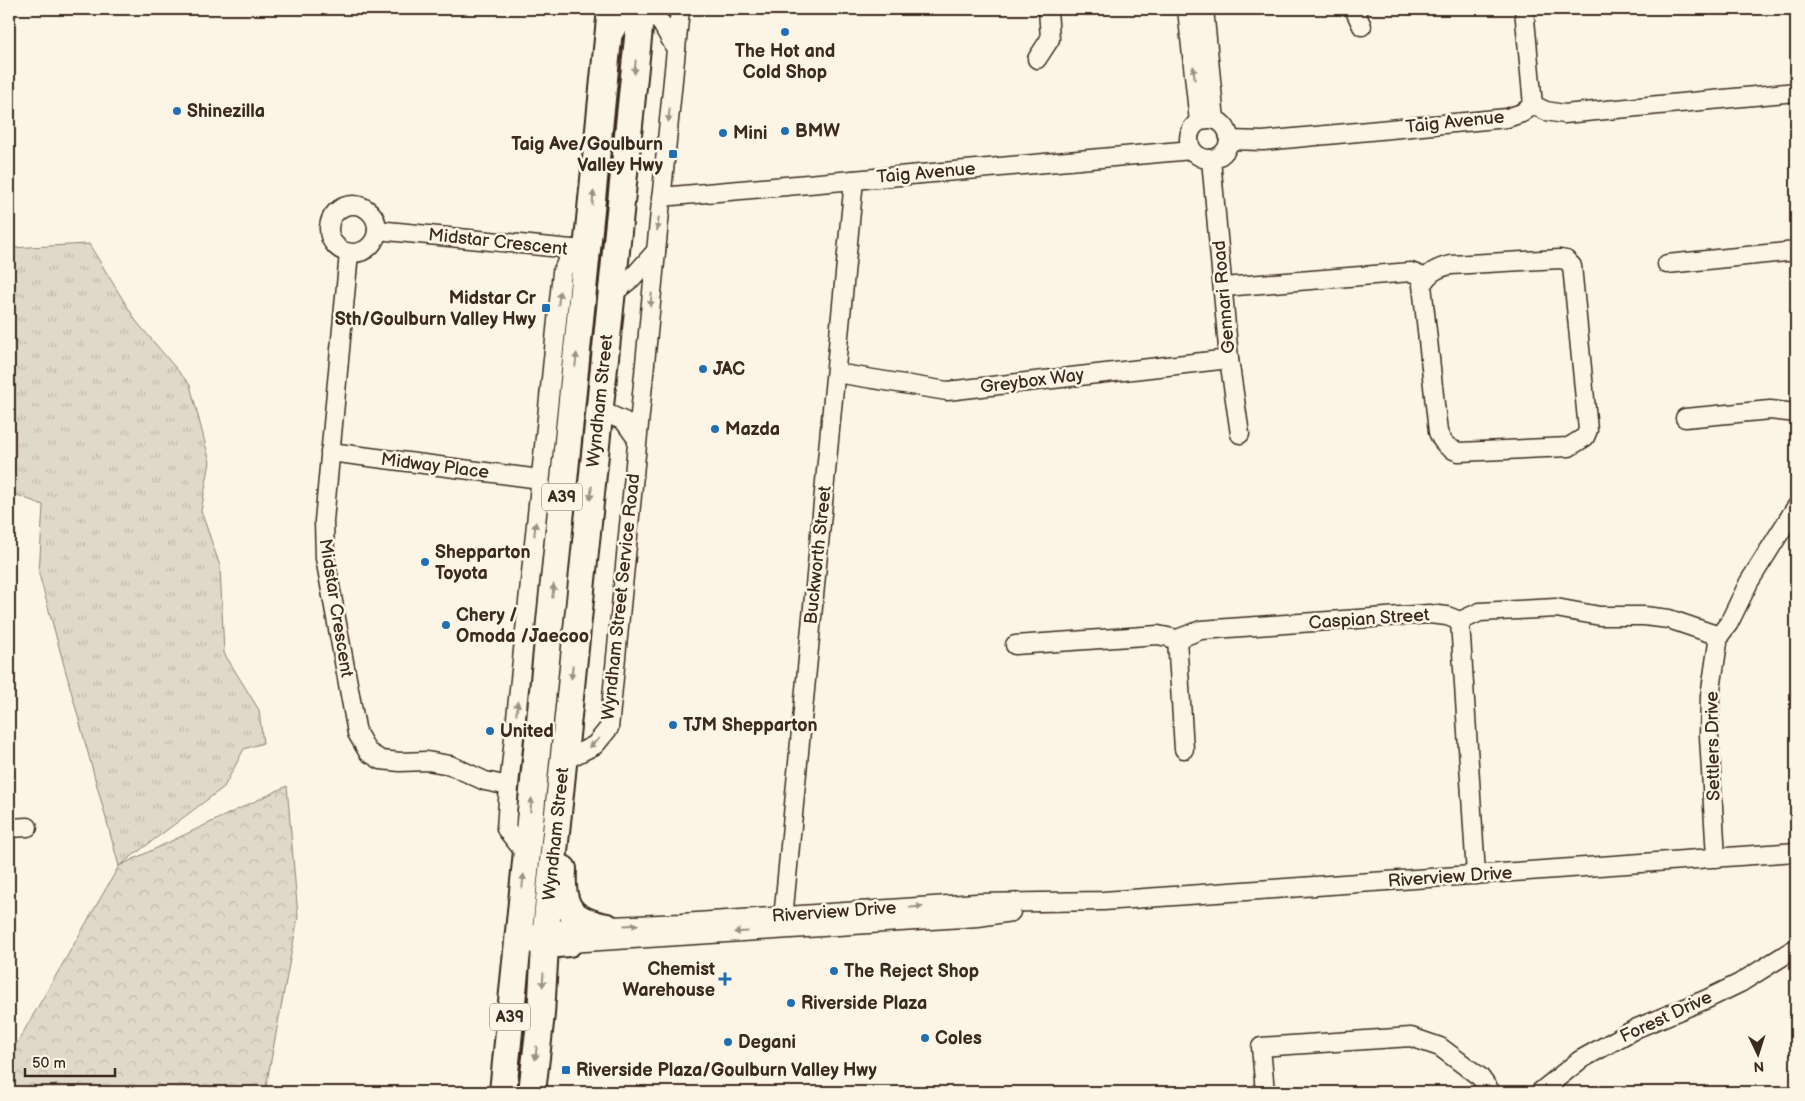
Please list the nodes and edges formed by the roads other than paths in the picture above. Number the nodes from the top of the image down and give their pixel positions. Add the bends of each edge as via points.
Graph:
1 (596, 9) edge
2 (611, 9) edge
3 (628, 9) edge
4 (641, 9) edge
5 (647, 9) edge
6 (680, 9) edge
7 (1048, 9) edge
8 (1187, 9) edge
9 (1204, 9) edge
10 (1354, 9) edge
11 (1524, 9) edge
12 (1362, 26) dead end
13 (676, 49) junction
14 (607, 58) junction
15 (1037, 59) dead end
16 (1796, 92) edge
17 (1533, 105) junction
18 (1207, 121) junction
19 (1229, 140) junction
20 (1192, 150) junction
21 (1211, 159) junction
22 (854, 180) junction
23 (661, 198) junction
24 (377, 230) junction
25 (581, 250) junction
26 (656, 251) junction
27 (1796, 251) edge
28 (349, 253) junction
29 (1667, 264) dead end
30 (1424, 282) junction
31 (1223, 292) junction
32 (611, 295) junction
33 (1229, 359) junction
34 (836, 373) junction
35 (602, 383) junction
36 (573, 389) junction
37 (599, 410) junction
38 (1796, 413) edge
39 (571, 415) junction
40 (1685, 418) dead end
41 (1240, 434) dead end
42 (637, 440) junction
43 (330, 452) junction
44 (540, 479) junction
45 (1796, 507) edge
46 (1460, 621) junction
47 (1719, 636) junction
48 (1177, 639) junction
49 (1015, 645) dead end
50 (1184, 749) dead end
51 (563, 762) junction
52 (509, 786) junction
53 (28, 827) dead end
54 (9, 828) edge
55 (1796, 852) edge
56 (526, 854) junction
57 (1716, 858) junction
58 (1476, 875) junction
59 (520, 908) junction
60 (783, 922) junction
61 (607, 926) junction
62 (551, 937) junction
63 (1796, 948) edge
64 (503, 1092) edge
65 (510, 1092) edge
66 (532, 1092) edge
67 (1264, 1092) edge
68 (1491, 1092) edge
69 (1540, 1092) edge

1 - 14 highway
2 - 14 highway, Wyndham Street / A39
3 - 14 street via 619,22
4 -> 32 highway, Wyndham Street / A39
5 - 13 street via 662,24
6 - 13 street, Wyndham Street Service Road
7 - 15 street via 1050,39
18 -> 8 street
9 - 18 street
10 - 12 street
11 - 17 street
13 -> 23 street, Wyndham Street Service Road
25 -> 14 highway, Wyndham Street / A39
16 - 17 street via 1564,114
17 - 19 street, Taig Avenue via 1507,118 1263,141
18 - 19 street via 1225,127
18 - 20 street via 1191,129 1188,141
19 - 21 street via 1223,153
20 - 21 street via 1198,157
20 - 22 street, Taig Avenue
21 - 31 street, Gennari Road
22 - 23 street, Taig Avenue
22 - 34 street, Buckworth Street
23 -> 26 street, Wyndham Street Service Road
24 - 25 street, Midstar Crescent
24 - 28 street via 371,246 364,251
24 - 28 street via 375,218 363,206 349,205 337,210 328,225 330,238 334,245
36 -> 25 highway, Wyndham Street / A39
44 -> 25 street via 562,272
26 - 32 street via 632,278
26 -> 42 street, Wyndham Street Service Road
27 - 29 street
28 - 43 street, Midstar Crescent
30 - 30 street via 1435,270 1451,265 1560,259 1569,262 1572,266 1588,430 1585,437 1569,446 1459,452 1447,447 1438,432
30 - 31 street via 1410,272
31 - 33 street, Gennari Road
32 - 35 highway, Wyndham Street / A39
33 - 34 street, Greybox Way via 947,391
33 - 41 street, Gennari Road
34 - 60 street, Buckworth Street
35 - 36 highway
35 - 37 highway, Wyndham Street / A39
36 - 39 highway, Wyndham Street / A39
37 - 39 highway
37 - 42 street via 624,421
37 -> 51 highway, Wyndham Street / A39
38 - 40 street via 1770,410
56 -> 39 highway, Wyndham Street / A39
42 -> 51 street, Wyndham Street Service Road via 609,728 595,745
43 - 44 street, Midway Place
43 - 52 street, Midstar Crescent via 324,520 325,558 357,733 368,752 381,760 443,764 485,781
52 -> 44 street
45 - 47 street, Settlers Drive
46 - 47 street via 1480,612 1556,608 1600,616 1669,619
46 - 48 street, Caspian Street via 1439,614 1419,615 1201,630
46 - 58 street
47 - 57 street, Settlers Drive via 1710,696 1709,736
48 - 49 street, Caspian Street via 1158,635
48 - 50 street
51 - 61 highway via 568,802 563,897 575,916
51 - 62 highway, Wyndham Street / A39
52 - 56 street via 506,829
53 - 54 street
55 - 57 street, Riverview Drive
59 -> 56 highway, Wyndham Street / A39
57 - 58 street, Riverview Drive
58 - 60 street, Riverview Drive via 1103,901 978,916
59 - 62 highway via 524,933
59 - 64 highway, Wyndham Street / A39
61 -> 60 street, Riverview Drive
60 -> 62 street, Riverview Drive
61 - 62 street, Riverview Drive
62 - 65 highway via 523,964
62 -> 66 highway, Wyndham Street / A39
63 - 69 street, Forest Drive via 1740,983 1637,1028 1580,1060
67 - 68 street via 1261,1048 1411,1037 1440,1047 1480,1078

